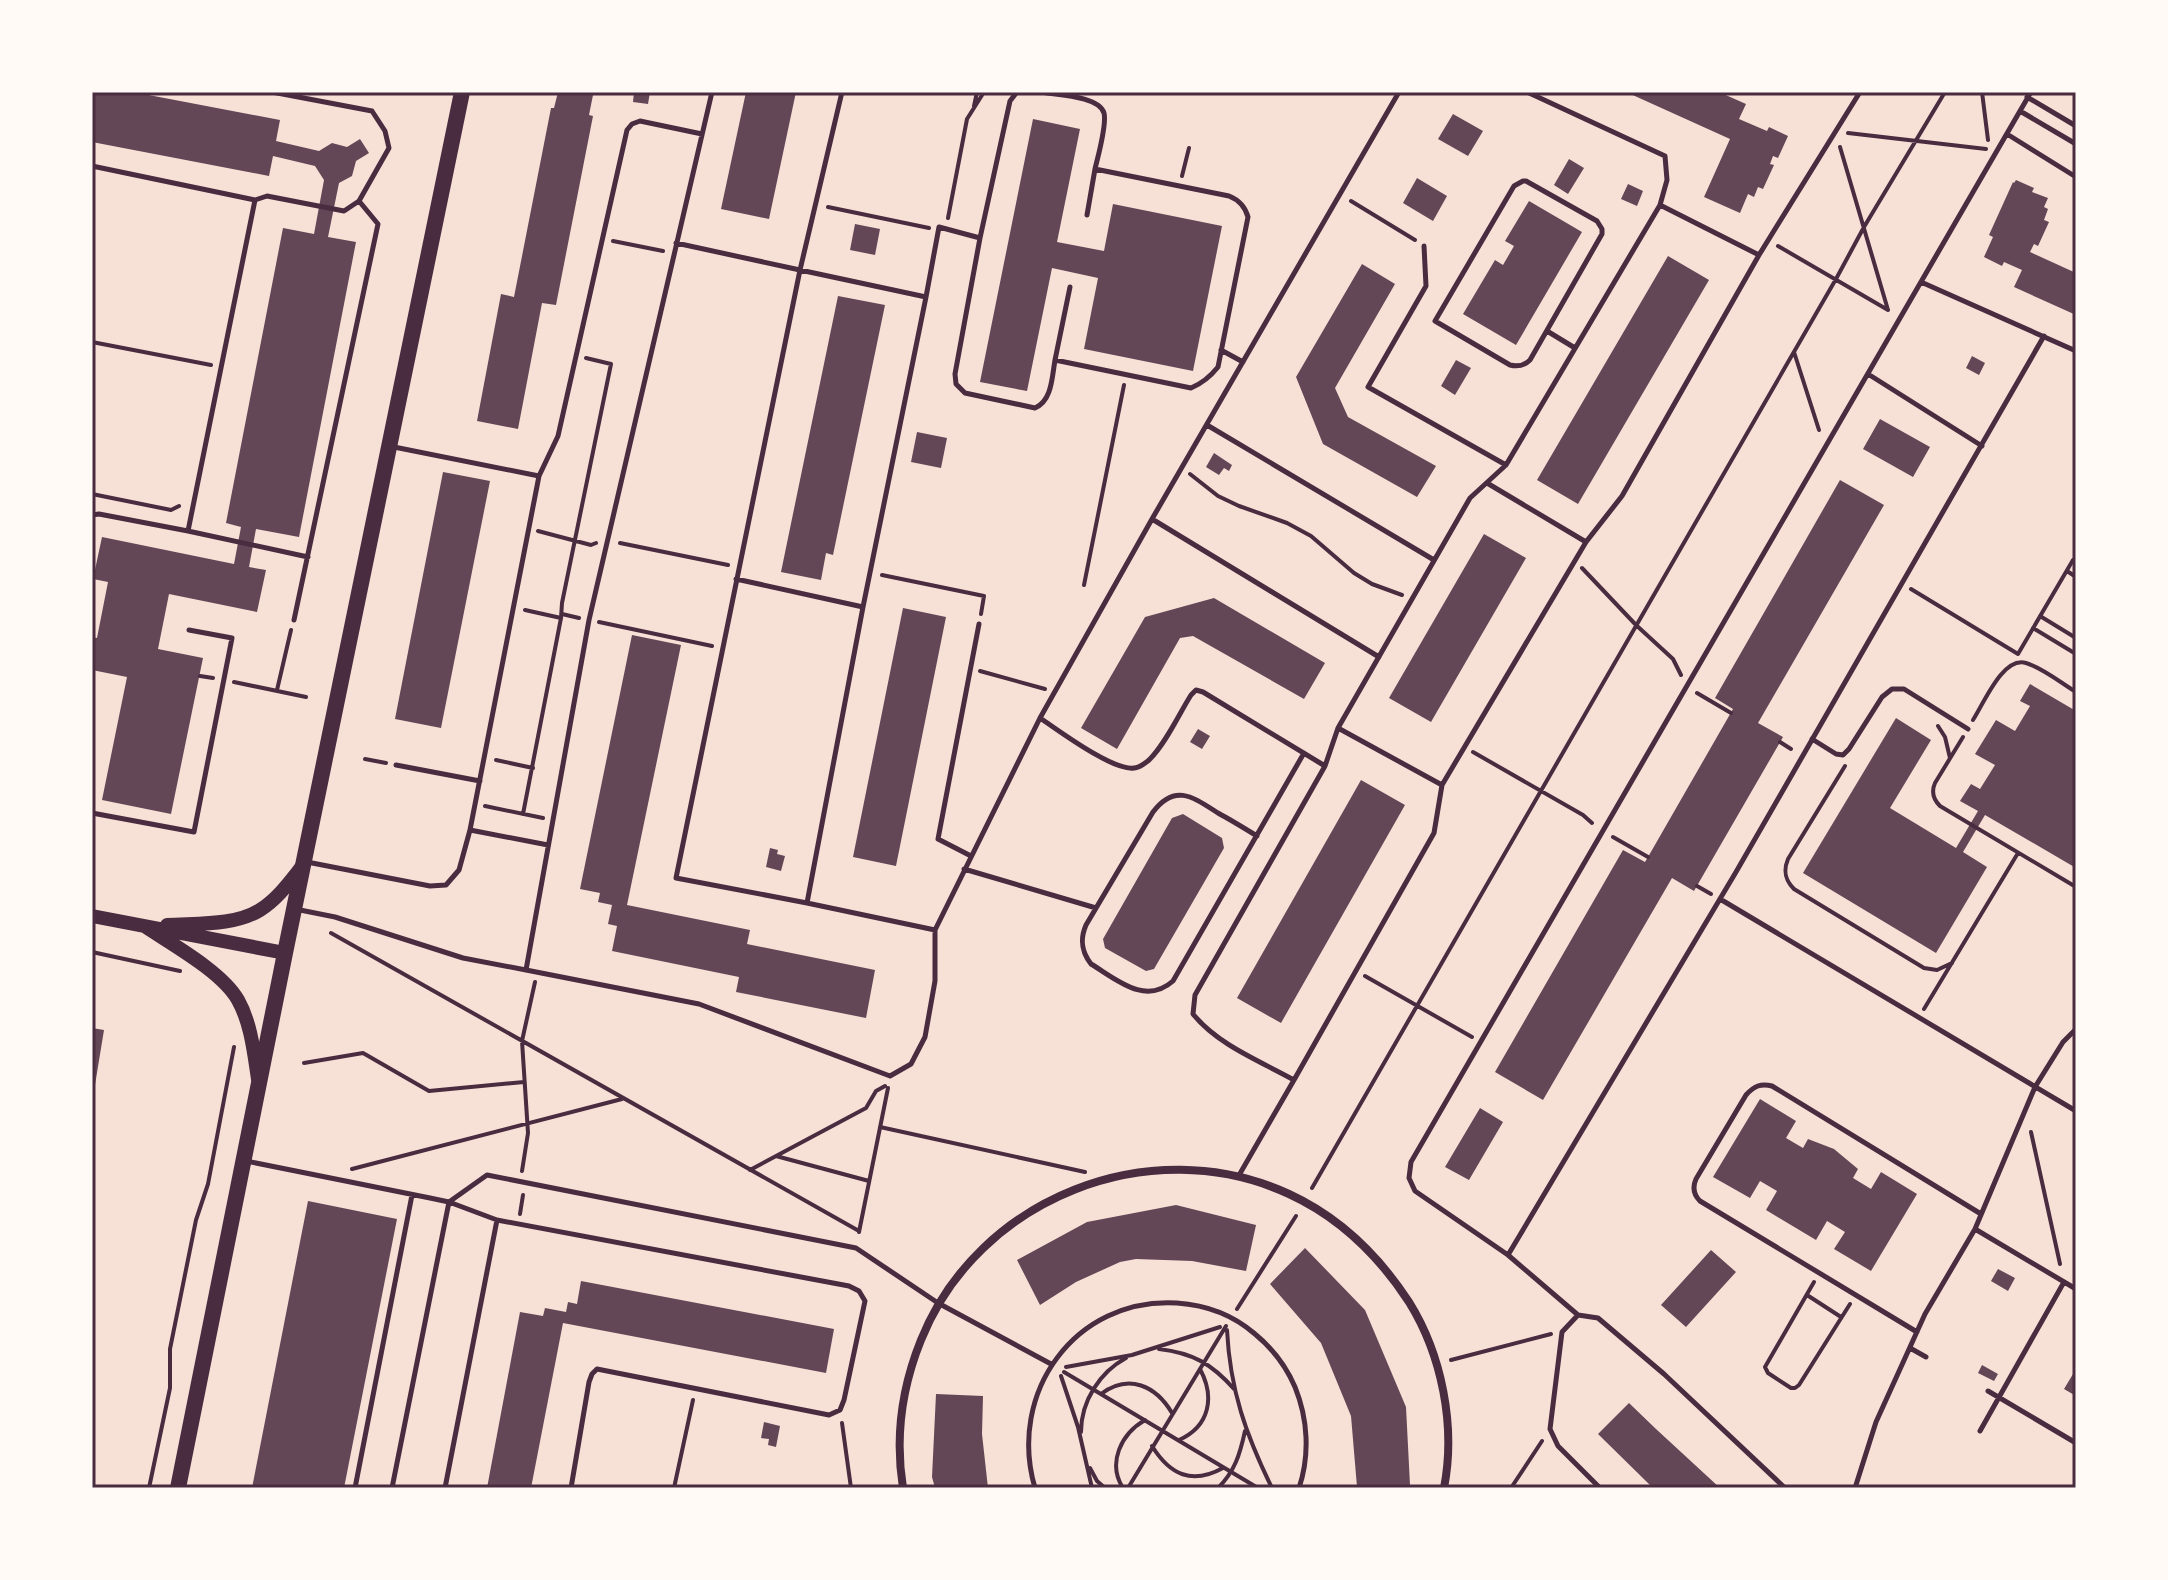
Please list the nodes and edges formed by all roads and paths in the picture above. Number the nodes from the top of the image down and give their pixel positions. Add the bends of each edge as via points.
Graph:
1 (272, 92) edge
2 (462, 92) edge
3 (712, 92) edge
4 (842, 92) edge
5 (977, 92) edge
6 (1017, 92) edge
7 (1041, 92) edge
8 (1399, 92) edge
9 (1527, 92) edge
10 (1859, 92) edge
11 (1945, 92) edge
12 (1982, 92) edge
13 (2029, 95) edge
14 (973, 109) dead end
15 (2020, 111) junction
16 (2076, 126) edge
17 (1835, 132) junction
18 (702, 134) junction
19 (2007, 134) junction
20 (1916, 141) junction
21 (2076, 144) edge
22 (1189, 148) dead end
23 (1996, 152) junction
24 (92, 166) edge
25 (1095, 169) junction
26 (2076, 177) edge
27 (1180, 186) junction
28 (1340, 194) junction
29 (255, 200) junction
30 (359, 201) junction
31 (815, 204) junction
32 (1660, 205) junction
33 (1087, 215) dead end
34 (939, 227) junction
35 (1864, 227) junction
36 (980, 238) junction
37 (603, 239) junction
38 (1769, 241) junction
39 (676, 243) junction
40 (1424, 246) joint
41 (674, 253) junction
42 (1759, 255) junction
43 (800, 270) junction
44 (1836, 279) junction
45 (1921, 282) junction
46 (1070, 287) dead end
47 (926, 297) junction
48 (1547, 331) junction
49 (2044, 336) junction
50 (92, 342) edge
51 (1575, 348) junction
52 (1221, 350) junction
53 (2076, 351) edge
54 (1794, 352) junction
55 (576, 356) junction
56 (1055, 360) junction
57 (1243, 362) junction
58 (221, 367) junction
59 (1868, 374) junction
60 (1126, 375) junction
61 (1207, 425) junction
62 (389, 446) junction
63 (1982, 446) junction
64 (1825, 448) junction
65 (1506, 465) junction
66 (1182, 468) junction
67 (539, 476) junction
68 (1487, 483) junction
69 (92, 494) edge
70 (185, 494) dead end
71 (92, 515) edge
72 (1152, 519) junction
73 (528, 528) junction
74 (188, 531) junction
75 (606, 540) junction
76 (575, 541) junction
77 (1586, 542) junction
78 (308, 557) junction
79 (1434, 560) junction
80 (1575, 560) junction
81 (2073, 560) dead end
82 (739, 568) junction
83 (2067, 571) junction
84 (871, 572) junction
85 (2076, 577) edge
86 (736, 579) junction
87 (1902, 584) junction
88 (1084, 585) dead end
89 (1412, 598) junction
90 (513, 607) junction
91 (863, 607) junction
92 (562, 616) junction
93 (2040, 616) junction
94 (294, 620) joint
95 (589, 620) junction
96 (979, 624) joint
97 (1636, 625) junction
98 (2033, 628) junction
99 (189, 630) dead end
100 (2076, 638) edge
101 (722, 648) junction
102 (2068, 650) junction
103 (2018, 654) junction
104 (2076, 654) edge
105 (1379, 657) junction
106 (2013, 663) junction
107 (971, 669) junction
108 (224, 680) junction
109 (1686, 687) junction
110 (277, 690) junction
111 (1055, 692) junction
112 (2076, 692) edge
113 (306, 697) dead end
114 (1731, 713) dead end
115 (1040, 718) junction
116 (1933, 721) dead end
117 (1338, 728) junction
118 (1968, 729) junction
119 (1812, 739) junction
120 (1464, 746) junction
121 (1304, 753) junction
122 (484, 758) junction
123 (1950, 758) junction
124 (365, 759) dead end
125 (396, 765) joint
126 (1325, 766) junction
127 (1845, 766) dead end
128 (533, 768) junction
129 (480, 781) junction
130 (1442, 785) junction
131 (1540, 790) junction
132 (475, 804) junction
133 (92, 813) edge
134 (523, 814) junction
135 (553, 820) junction
136 (470, 830) junction
137 (1603, 831) junction
138 (1257, 836) junction
139 (548, 845) junction
140 (2018, 853) junction
141 (971, 856) junction
142 (1648, 857) dead end
143 (305, 863) junction
144 (964, 869) junction
145 (2076, 887) edge
146 (1720, 899) junction
147 (807, 903) junction
148 (295, 908) junction
149 (1096, 908) junction
150 (92, 916) edge
151 (146, 927) junction
152 (935, 930) junction
153 (331, 933) dead end
154 (92, 952) edge
155 (285, 953) junction
156 (1952, 963) junction
157 (526, 970) junction
158 (1356, 970) junction
159 (537, 972) junction
160 (187, 974) dead end
161 (1417, 1006) junction
162 (1919, 1018) junction
163 (2076, 1029) edge
164 (234, 1036) dead end
165 (522, 1041) junction
166 (1481, 1042) junction
167 (304, 1063) dead end
168 (1294, 1080) junction
169 (524, 1082) junction
170 (259, 1083) junction
171 (888, 1085) dead end
172 (2035, 1087) junction
173 (876, 1091) dead end
174 (624, 1099) junction
175 (2026, 1110) junction
176 (2076, 1111) edge
177 (527, 1124) junction
178 (880, 1127) junction
179 (776, 1156) junction
180 (244, 1161) junction
181 (750, 1170) junction
182 (324, 1177) junction
183 (1238, 1177) junction
184 (869, 1181) junction
185 (523, 1182) junction
186 (1095, 1182) junction
187 (1312, 1188) dead end
188 (412, 1195) junction
189 (449, 1202) junction
190 (1981, 1214) junction
191 (1296, 1216) dead end
192 (497, 1220) junction
193 (518, 1225) junction
194 (1975, 1229) junction
195 (859, 1231) junction
196 (394, 1237) dead end
197 (403, 1239) junction
198 (856, 1248) junction
199 (1508, 1255) junction
200 (1819, 1273) junction
201 (2064, 1282) junction
202 (2076, 1289) edge
203 (1807, 1295) junction
204 (1855, 1295) junction
205 (938, 1303) junction
206 (1578, 1315) junction
207 (1232, 1317) junction
208 (1841, 1317) junction
209 (1227, 1325) junction
210 (1562, 1332) junction
211 (1917, 1332) junction
212 (1910, 1348) junction
213 (1156, 1349) junction
214 (1132, 1355) junction
215 (1926, 1357) dead end
216 (1204, 1362) junction
217 (1437, 1364) junction
218 (1055, 1366) junction
219 (1200, 1369) junction
220 (696, 1388) junction
221 (1093, 1389) junction
222 (1235, 1391) junction
223 (1988, 1391) dead end
224 (1101, 1394) junction
225 (2000, 1398) junction
226 (840, 1410) junction
227 (1172, 1413) junction
228 (1145, 1420) junction
229 (1245, 1428) junction
230 (1550, 1429) junction
231 (1162, 1430) junction
232 (1980, 1431) dead end
233 (1178, 1440) junction
234 (1082, 1442) junction
235 (2076, 1443) edge
236 (1152, 1446) junction
237 (1087, 1462) junction
238 (1223, 1468) junction
239 (1232, 1473) junction
240 (149, 1488) edge
241 (178, 1488) edge
242 (355, 1488) edge
243 (392, 1488) edge
244 (445, 1488) edge
245 (571, 1488) edge
246 (674, 1488) edge
247 (851, 1488) edge
248 (903, 1488) edge
249 (1035, 1488) edge
250 (1092, 1488) edge
251 (1105, 1488) edge
252 (1125, 1488) edge
253 (1218, 1488) edge
254 (1258, 1488) edge
255 (1272, 1488) edge
256 (1299, 1488) edge
257 (1444, 1488) edge
258 (1511, 1488) edge
259 (1600, 1488) edge
260 (1785, 1488) edge
261 (1855, 1488) edge

1 - 30 lane via 372,111 389,148
2 - 62 main road
3 - 18 lane
4 - 31 lane
5 - 14 path
6 - 36 lane via 1010,101
7 - 25 lane via 1091,101 1101,108 1104,120
8 - 28 lane
9 - 32 lane via 1665,156 1667,180
10 - 17 lane
11 - 20 path
12 - 23 path via 1987,138
13 - 15 lane
13 - 16 lane
15 - 19 lane
15 - 21 lane
17 - 20 path
17 - 35 path
17 - 38 lane
18 - 37 lane via 640,121 632,124
18 - 39 lane
19 - 23 lane
19 - 26 lane
20 - 23 path
20 - 35 path
22 - 27 path
23 - 45 lane
24 - 29 lane
25 - 27 lane
25 - 33 lane
27 - 52 lane via 1236,199 1248,217
28 - 40 path
28 - 57 lane
29 - 30 lane via 267,196 344,211
29 - 58 lane
30 - 78 lane via 378,224
31 - 34 path
31 - 43 lane
32 - 42 lane
32 - 51 lane
34 - 36 lane
34 - 47 lane
35 - 44 path
35 - 44 path via 1888,310
36 - 56 lane via 956,384 965,393 1035,408 1047,396
37 - 41 path
37 - 55 lane
38 - 42 lane
38 - 44 path
39 - 41 lane
39 - 43 lane
40 - 65 lane via 1426,286 1368,387
41 - 75 lane
42 - 77 lane via 1622,496
43 - 47 lane
43 - 82 lane
44 - 54 path
45 - 49 lane
45 - 59 lane
46 - 56 lane
47 - 84 lane
48 - 48 lane via 1530,360 1516,367 1435,321 1514,186 1523,181 1597,221 1602,229
48 - 51 lane
49 - 53 lane
49 - 63 lane
50 - 58 path
51 - 65 lane
52 - 57 lane
52 - 60 lane via 1218,367 1191,388
54 - 64 path
54 - 97 path
55 - 67 lane via 558,436
55 - 76 path via 611,364
56 - 60 lane
57 - 61 lane
58 - 74 lane
59 - 63 lane
59 - 64 lane
60 - 88 path
61 - 66 lane
61 - 79 lane
62 - 67 lane
62 - 143 main road
63 - 87 lane
64 - 109 lane
65 - 68 lane
66 - 72 lane
66 - 89 path via 1218,496 1311,536 1372,584
67 - 73 lane
68 - 77 lane
68 - 79 lane via 1470,498
69 - 70 path via 171,510
71 - 74 lane
72 - 105 lane
72 - 111 lane
73 - 76 path
73 - 90 lane
74 - 78 lane
75 - 76 path via 591,545
75 - 82 path
75 - 95 lane
76 - 92 path
77 - 80 lane
78 - 94 lane
79 - 89 lane
80 - 97 path
80 - 120 lane
81 - 83 path
82 - 86 lane
83 - 85 path
83 - 93 path
84 - 91 lane
84 - 96 path via 984,596
86 - 91 lane
86 - 101 lane
87 - 103 path
87 - 119 lane
89 - 105 lane
90 - 92 path
90 - 122 lane
91 - 147 lane
92 - 95 path
92 - 128 path
93 - 98 path
93 - 100 path
94 - 110 path
95 - 101 path
95 - 135 lane
96 - 107 lane
97 - 109 path via 1673,659
97 - 131 path
98 - 102 path
98 - 103 path
99 - 108 lane via 232,638
100 - 102 path
101 - 147 lane via 676,878
102 - 104 path
103 - 106 path
105 - 117 lane
106 - 112 path via 2028,663
106 - 118 path
107 - 111 path
107 - 141 lane via 938,839
108 - 110 path
108 - 133 lane via 194,832
109 - 114 path
109 - 137 lane
110 - 113 path
111 - 115 lane
115 - 121 lane via 1104,759 1135,768 1157,752 1196,690
115 - 141 lane
116 - 123 path via 1943,733
117 - 126 lane
117 - 130 lane
118 - 119 lane via 1904,689 1892,689 1843,755
118 - 123 path
119 - 146 lane
120 - 130 lane
120 - 131 path
121 - 126 lane
121 - 138 lane
122 - 128 path
122 - 129 lane
123 - 140 path via 1933,789 1935,801
124 - 125 path
125 - 129 lane
126 - 168 lane via 1195,995 1193,1014 1224,1042
127 - 156 path via 1788,859 1788,883 1924,968 1937,970
128 - 134 path
129 - 132 lane
130 - 158 lane via 1434,833
131 - 137 path
131 - 161 path
132 - 134 path
132 - 136 lane
134 - 135 path
135 - 139 lane
136 - 139 lane
136 - 143 lane via 459,870 446,885
137 - 142 path
137 - 166 lane
138 - 149 lane via 1191,796 1165,799
138 - 149 lane via 1173,981 1161,990 1135,991 1087,959 1082,939
139 - 157 lane
140 - 145 path
140 - 156 path
141 - 144 lane
143 - 148 main road
143 - 151 street via 281,892 245,917
144 - 149 lane
144 - 152 lane
146 - 162 lane
146 - 199 lane
147 - 152 lane
148 - 155 main road
148 - 157 lane via 463,958
150 - 151 street
151 - 155 street
151 - 170 street via 211,972 236,997
152 - 159 lane via 935,981 925,1037 911,1064 890,1076 699,1004
153 - 165 path
154 - 160 path
155 - 170 main road
156 - 162 path
157 - 159 lane
158 - 161 path
158 - 168 lane
159 - 165 path
161 - 166 path
161 - 187 path
162 - 172 lane
163 - 172 lane
164 - 240 path via 208,1184 170,1349 170,1388
165 - 169 path
165 - 174 path
166 - 199 lane via 1411,1162 1409,1178 1415,1191
167 - 169 path via 363,1053 429,1091
168 - 183 lane
169 - 177 path
170 - 180 main road
171 - 178 path
172 - 175 lane
172 - 176 lane
173 - 179 path via 866,1108
174 - 177 path
174 - 181 path
175 - 190 lane
175 - 201 path
177 - 182 path
177 - 185 path
178 - 184 path
178 - 186 path via 1081,1170
179 - 181 path
179 - 184 path
180 - 182 lane
180 - 241 main road
181 - 195 path
182 - 188 lane
183 - 186 street via 1169,1169
183 - 217 street via 1304,1202 1381,1263 1414,1310
184 - 195 path
185 - 189 lane via 487,1175
185 - 193 path
185 - 198 lane
186 - 205 street via 1051,1199 1000,1232 977,1252
188 - 189 lane
188 - 197 lane
189 - 192 lane
189 - 243 lane
190 - 194 lane
190 - 200 lane via 1772,1086 1758,1085 1746,1095 1694,1184 1694,1193
191 - 207 path
192 - 193 lane
192 - 244 lane
193 - 226 lane via 859,1291 865,1301
194 - 201 lane
194 - 211 lane
195 - 198 path
196 - 197 lane
197 - 242 lane
198 - 205 lane
199 - 206 lane
200 - 203 path
200 - 204 lane
201 - 202 lane
201 - 225 lane
203 - 208 path
203 - 208 path via 1765,1364 1768,1373 1791,1388 1798,1387
204 - 208 path
204 - 211 lane
205 - 218 lane
205 - 248 street via 906,1385 899,1446
206 - 210 lane
206 - 260 lane via 1598,1318
207 - 209 path
207 - 218 lane via 1206,1307 1166,1303 1122,1310 1082,1332
207 - 256 lane via 1280,1360 1300,1399 1307,1442
209 - 213 path
209 - 216 path
209 - 222 path
210 - 217 path
210 - 230 lane
211 - 212 lane
212 - 215 lane
212 - 261 lane via 1876,1422
213 - 214 path
213 - 216 path
214 - 218 path
214 - 221 path
216 - 219 path
216 - 222 path
217 - 257 street via 1447,1421
218 - 221 path
218 - 234 path
218 - 249 lane via 1040,1384 1028,1427
219 - 227 path
219 - 233 path via 1209,1389 1207,1409 1198,1426
220 - 226 lane via 829,1415
220 - 245 lane via 597,1369 589,1382
220 - 246 path
221 - 224 path
221 - 234 path via 1083,1414
222 - 229 path
223 - 225 lane
224 - 227 path via 1117,1386 1143,1385
224 - 228 path
225 - 232 lane
225 - 235 lane
226 - 247 path
227 - 231 path
228 - 231 path
228 - 252 path via 1128,1433 1117,1456 1116,1469
229 - 239 path
229 - 255 path
230 - 258 path
230 - 259 lane via 1558,1446
231 - 233 path
231 - 236 path
233 - 238 path
234 - 237 path
236 - 238 path via 1166,1466 1184,1475 1207,1475
236 - 252 path
237 - 250 path
237 - 251 path
238 - 239 path
239 - 253 path
239 - 254 path

